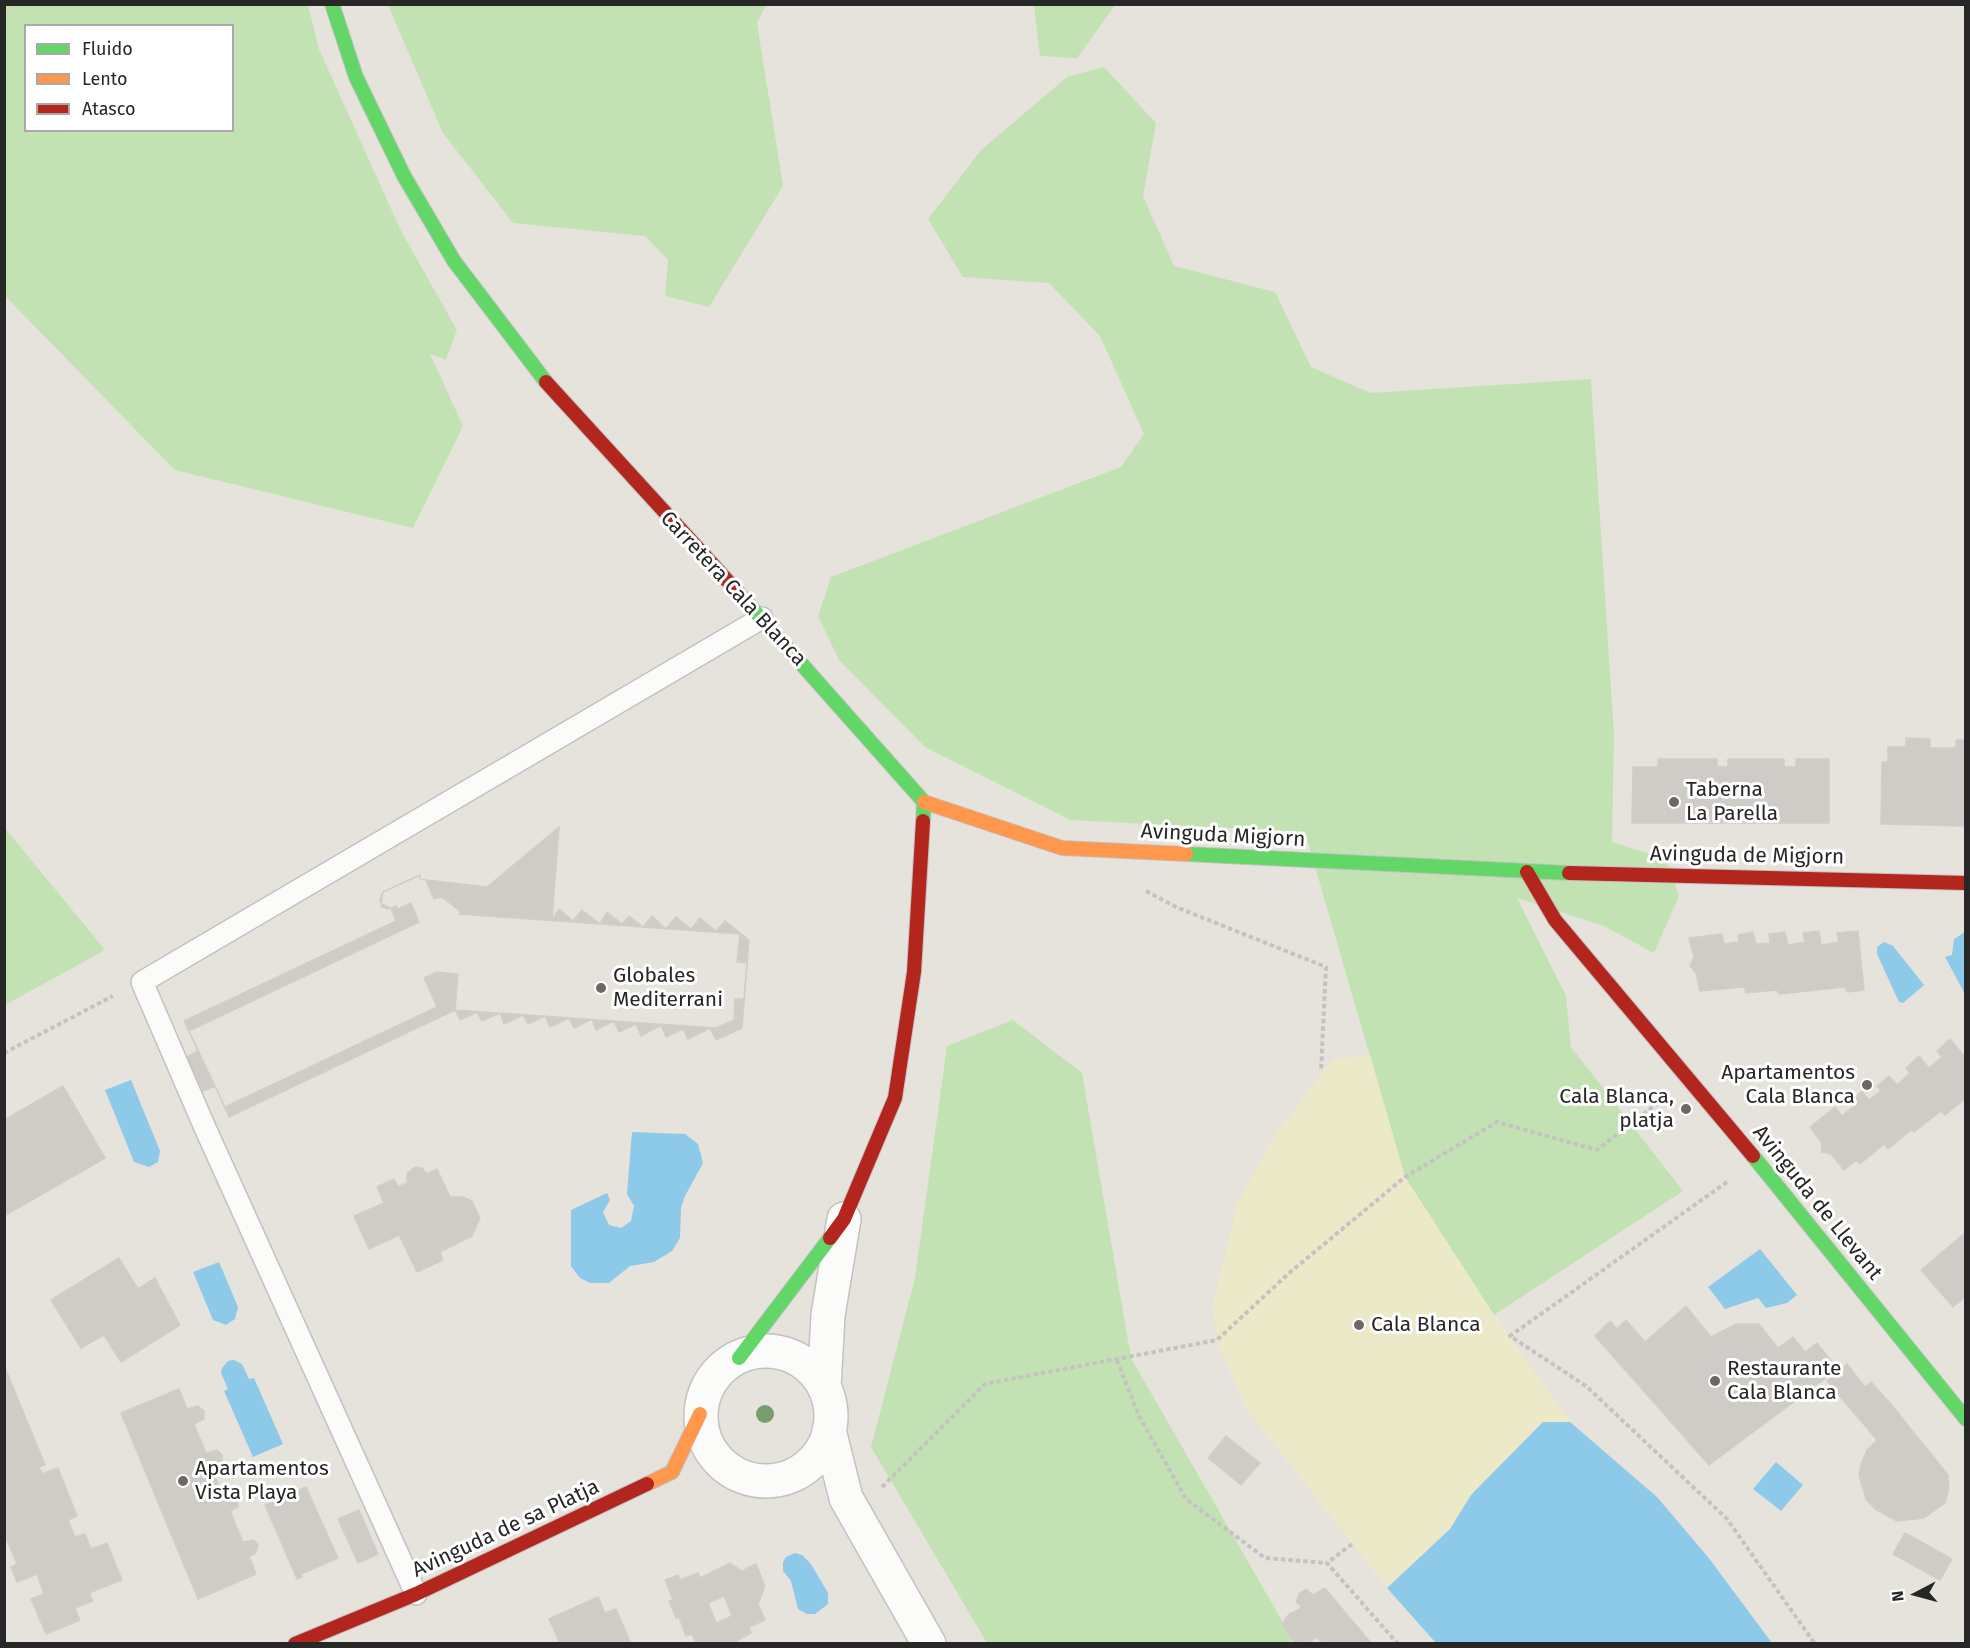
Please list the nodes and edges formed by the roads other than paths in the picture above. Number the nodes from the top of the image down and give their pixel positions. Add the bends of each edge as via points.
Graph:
1 (332, 4) edge
2 (762, 618) junction
3 (924, 802) junction
4 (1527, 872) junction
5 (1965, 883) edge
6 (844, 1219) junction
7 (739, 1358) junction
8 (824, 1387) junction
9 (700, 1414) junction
10 (1965, 1419) edge
11 (830, 1430) junction
12 (416, 1594) junction
13 (295, 1644) edge
14 (929, 1644) edge

1 - 2 street, Carretera Cala Blanca via 357,76 390,146 454,261 560,400
2 - 3 street, Carretera Cala Blanca
2 - 12 lane via 142,982
3 - 4 street, Avinguda Migjorn via 1062,848
3 - 6 street via 914,972 895,1098
4 - 5 street, Avinguda de Migjorn
4 - 10 street, Avinguda de Llevant via 1555,920
6 - 7 street
6 - 8 street via 828,1315
7 - 8 street via 752,1352 773,1351 794,1358 812,1370
7 - 9 street via 716,1374 705,1393
8 - 11 street via 830,1408
9 - 11 street via 703,1435 713,1454 728,1469 747,1479 768,1481 798,1472 821,1450
9 - 12 street, Avinguda de sa Platja via 672,1472
11 - 14 street via 846,1498
12 - 13 street, Avinguda de sa Platja

